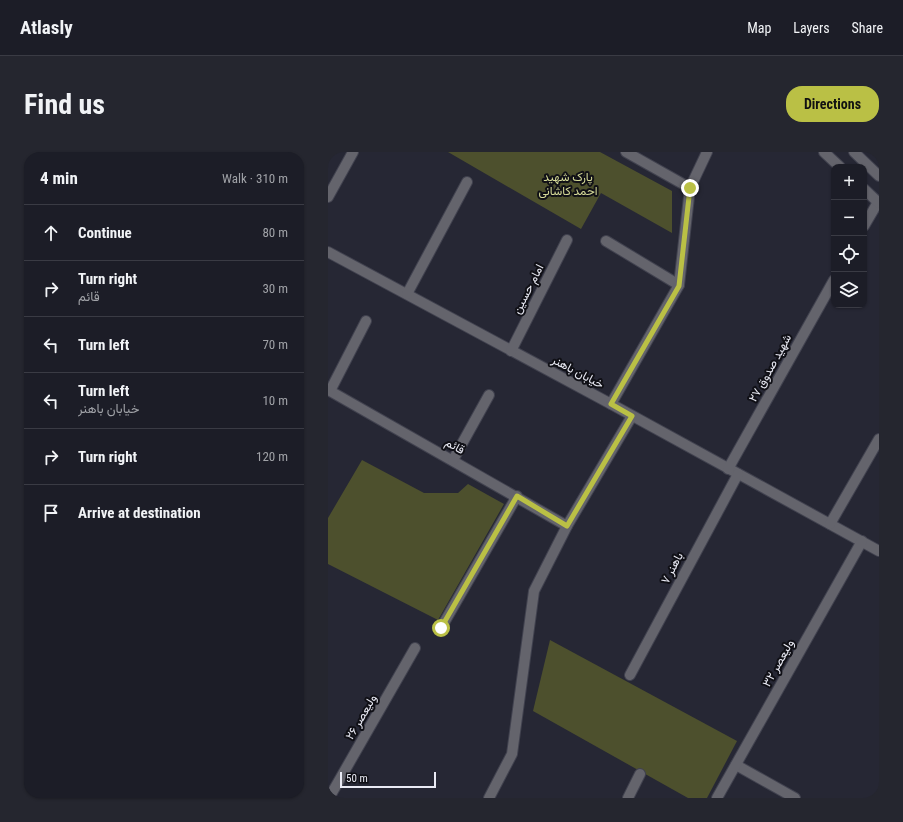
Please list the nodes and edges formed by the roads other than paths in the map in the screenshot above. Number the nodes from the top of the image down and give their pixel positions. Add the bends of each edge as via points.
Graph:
1 (353, 152) edge
2 (626, 152) edge
3 (707, 152) edge
4 (824, 152) edge
5 (854, 152) edge
6 (837, 164) edge
7 (879, 176) edge
8 (467, 182) dead end
9 (690, 188) junction
10 (867, 192) edge
11 (328, 197) edge
12 (878, 202) edge
13 (867, 221) edge
14 (567, 240) dead end
15 (606, 241) dead end
16 (328, 252) edge
17 (831, 285) edge
18 (679, 286) junction
19 (407, 294) junction
20 (366, 321) dead end
21 (511, 351) junction
22 (489, 395) dead end
23 (611, 404) junction
24 (632, 416) junction
25 (879, 439) edge
26 (452, 460) junction
27 (728, 469) junction
28 (738, 474) junction
29 (517, 496) junction
30 (830, 524) junction
31 (567, 526) junction
32 (862, 541) junction
33 (879, 551) edge
34 (441, 628) dead end
35 (415, 648) dead end
36 (630, 675) dead end
37 (736, 765) junction
38 (640, 774) dead end
39 (329, 798) edge
40 (489, 798) edge
41 (628, 798) edge
42 (718, 798) edge
43 (795, 798) edge

1 - 11 street
2 - 9 street
3 - 9 street
4 - 6 street
5 - 7 street
8 - 19 street
9 - 18 street
10 - 12 street
12 - 13 street
14 - 21 street, امام حسین
15 - 18 street
16 - 19 street, خیابان باهنر
17 - 27 street, شهید صدوق ۲۷
18 - 23 street
19 - 21 street, خیابان باهنر
20 - 26 street, قائم via 330,390
21 - 23 street, خیابان باهنر
22 - 26 street
23 - 24 street, خیابان باهنر
24 - 27 street, خیابان باهنر
24 - 31 street
25 - 30 street
26 - 29 street, قائم
27 - 28 street, خیابان باهنر
28 - 30 street, خیابان باهنر
28 - 36 street, باهنر ۷
29 - 31 street, قائم
29 - 34 street
30 - 32 street, خیابان باهنر
31 - 40 street via 534,591 512,754
32 - 33 street, خیابان باهنر
32 - 37 street, ولیعصر ۳۲
35 - 39 street, ولیعصر ۲۶
37 - 42 street, ولیعصر ۳۲
37 - 43 street
38 - 41 street

